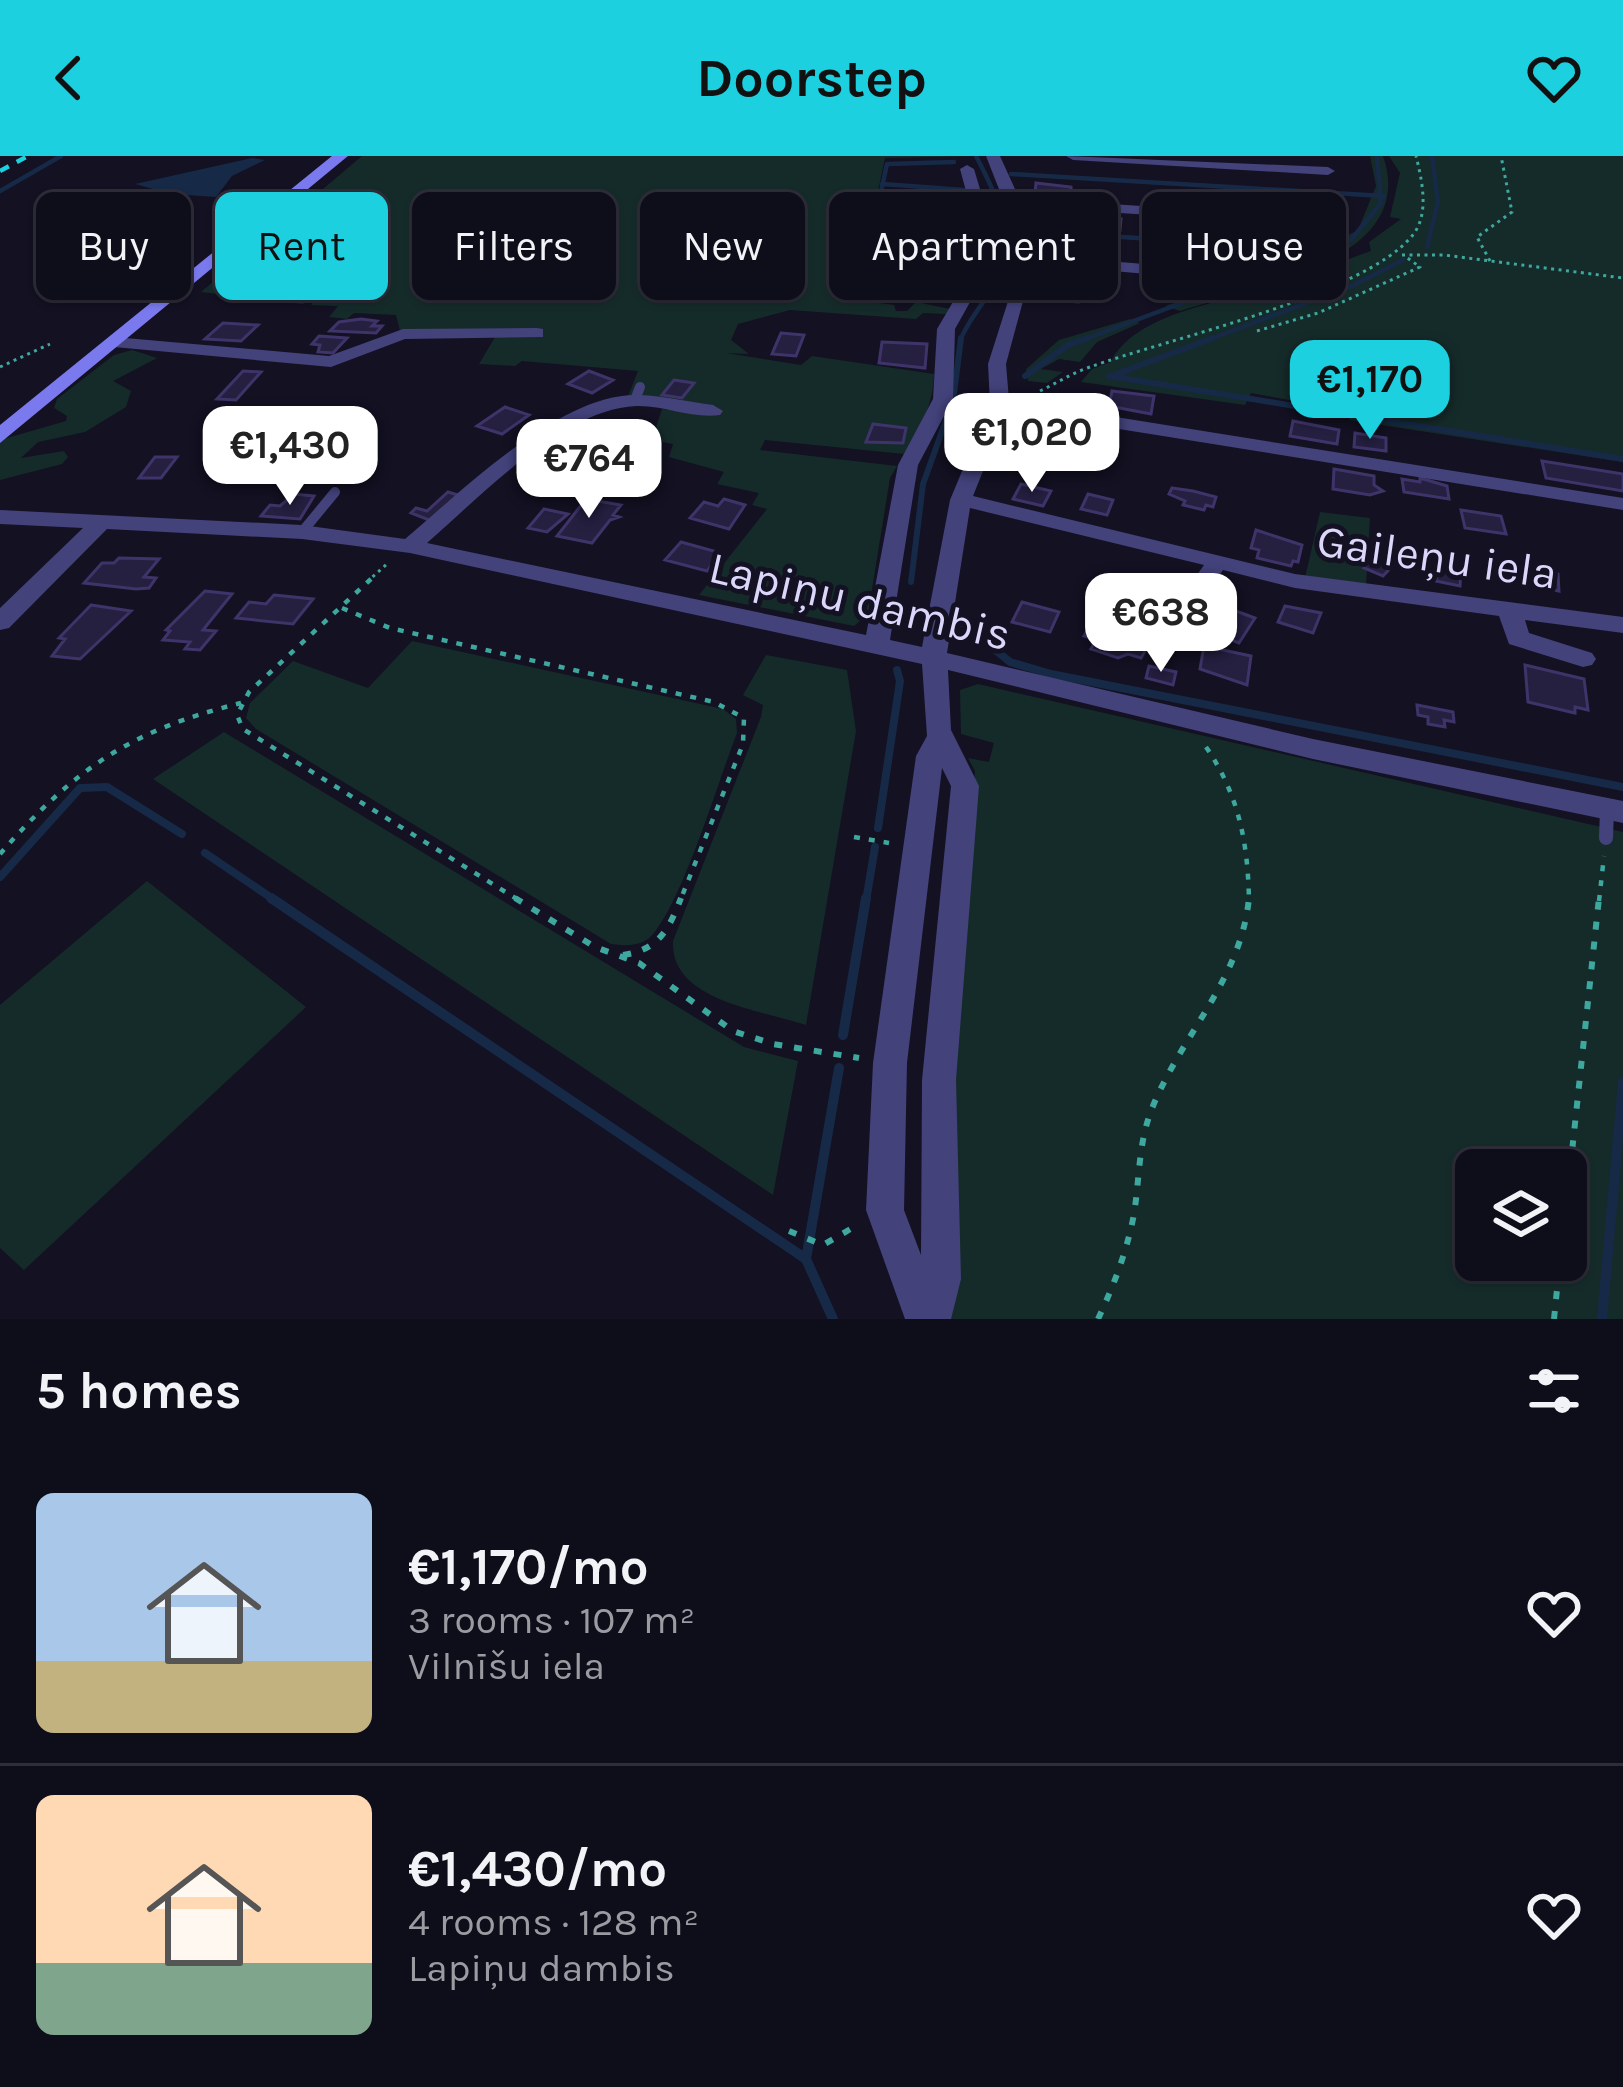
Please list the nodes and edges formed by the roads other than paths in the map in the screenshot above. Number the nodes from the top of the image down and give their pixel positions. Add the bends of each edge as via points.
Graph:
1 (340, 156) edge
2 (994, 156) edge
3 (1073, 156) edge
4 (967, 169) dead end
5 (1328, 171) dead end
6 (1009, 192) edge
7 (1014, 300) edge
8 (537, 333) dead end
9 (115, 342) junction
10 (1000, 404) junction
11 (713, 411) dead end
12 (0, 436) edge
13 (335, 492) dead end
14 (961, 500) junction
15 (1623, 504) edge
16 (0, 517) edge
17 (101, 521) junction
18 (302, 532) junction
19 (410, 546) junction
20 (1218, 561) junction
21 (1509, 608) junction
22 (0, 622) edge
23 (1623, 625) edge
24 (1169, 631) dead end
25 (877, 645) junction
26 (936, 659) junction
27 (1583, 659) dead end
28 (940, 737) junction
29 (1615, 811) edge
30 (1606, 838) road end
31 (928, 1319) edge

1 - 9 main road
2 - 6 street
3 - 5 street
4 - 25 street via 987,239 985,261 946,329 943,399 909,461
7 - 10 street via 1000,347
8 - 9 street via 403,334 331,362
9 - 12 main road
10 - 14 street
10 - 15 street
11 - 19 street via 637,393 598,408 543,437
13 - 18 lane
14 - 20 street, Gaileņu iela
14 - 26 street
16 - 17 street, Lapiņu dambis
17 - 18 street, Lapiņu dambis
17 - 22 street
18 - 19 street, Lapiņu dambis
19 - 25 street, Lapiņu dambis
20 - 21 street, Gaileņu iela via 1295,581
20 - 24 street
21 - 23 street, Gaileņu iela
21 - 27 street via 1518,638
25 - 26 street, Lapiņu dambis
26 - 28 street
26 - 29 street, Lapiņu dambis
28 - 31 street via 965,786 939,1080 941,1279
28 - 31 street via 930,756 890,1063 885,1210
29 - 30 lane

